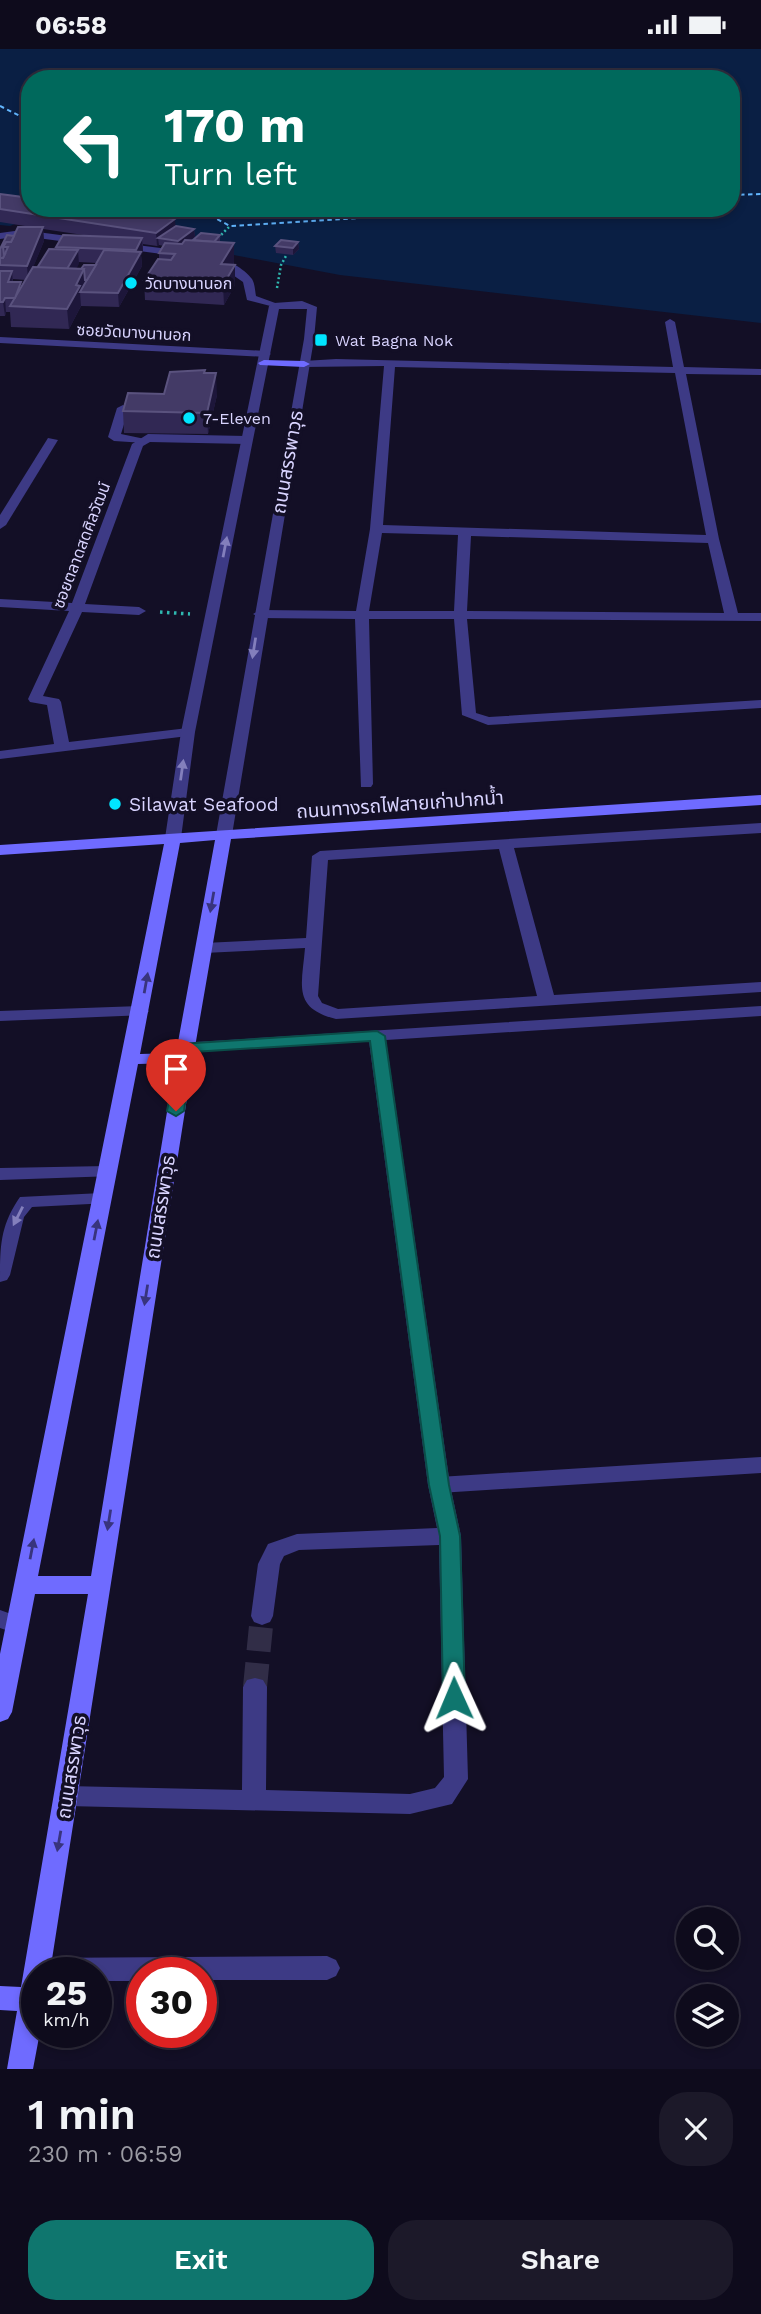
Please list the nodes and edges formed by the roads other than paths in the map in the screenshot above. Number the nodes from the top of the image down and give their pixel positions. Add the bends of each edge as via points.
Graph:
1 (0, 236) edge
2 (92, 242) edge
3 (105, 244) edge
4 (274, 306) junction
5 (670, 322) dead end
6 (0, 340) edge
7 (265, 359) junction
8 (390, 363) junction
9 (304, 365) junction
10 (680, 371) junction
11 (761, 372) edge
12 (123, 408) edge
13 (52, 439) dead end
14 (246, 440) junction
15 (141, 441) junction
16 (0, 525) edge
17 (376, 529) junction
18 (465, 532) junction
19 (713, 539) junction
20 (0, 603) edge
21 (77, 607) junction
22 (139, 611) road end
23 (260, 614) junction
24 (362, 615) junction
25 (460, 616) junction
26 (732, 617) junction
27 (761, 617) edge
28 (761, 704) edge
29 (188, 732) junction
30 (62, 746) junction
31 (0, 755) edge
32 (366, 784) dead end
33 (761, 800) edge
34 (761, 828) edge
35 (224, 835) junction
36 (173, 838) junction
37 (505, 844) junction
38 (0, 850) edge
39 (313, 943) junction
40 (204, 948) junction
41 (761, 987) edge
42 (547, 1002) junction
43 (141, 1011) junction
44 (761, 1011) edge
45 (0, 1016) edge
46 (377, 1036) junction
47 (185, 1053) junction
48 (131, 1059) junction
49 (107, 1172) junction
50 (0, 1174) edge
51 (102, 1199) junction
52 (0, 1275) edge
53 (761, 1465) edge
54 (439, 1485) junction
55 (450, 1536) junction
56 (25, 1585) junction
57 (99, 1585) junction
58 (262, 1616) tunnel mouth
59 (8, 1622) edge
60 (255, 1687) tunnel mouth
61 (0, 1712) edge
62 (67, 1796) junction
63 (254, 1802) junction
64 (39, 1957) edge
65 (327, 1968) dead end
66 (112, 1969) edge
67 (0, 1998) edge
68 (21, 1999) edge
69 (24, 2048) edge
70 (20, 2069) edge

1 - 2 street via 22,233
3 - 4 street via 219,259 248,281 251,298
4 - 7 street
4 - 9 street, ถนนสรรพาวุธ via 313,307
5 - 10 street
6 - 7 street, ซอยวัดบางนานอก
7 - 9 main road
7 - 14 street
8 - 9 street
8 - 10 street
8 - 17 street
9 - 23 street, ถนนสรรพาวุธ
10 - 11 street
10 - 19 street
12 - 15 street via 114,437
13 - 16 street
14 - 15 street
29 -> 14 street
15 - 21 street, ซอยตลาดสดศิลวัฒน์
17 - 18 street
17 - 24 street
18 - 19 street
18 - 25 street
19 - 26 street
20 - 21 street
21 - 22 street
21 - 30 street, ซอยตลาดสดศิลวัฒน์ via 35,699 54,702
23 - 24 street
23 -> 35 street, ถนนสรรพาวุธ
24 - 25 street
24 - 32 street
25 - 26 street
25 - 28 street via 468,715 476,719
26 - 27 street
29 - 30 street
36 -> 29 street
30 - 31 street
33 - 35 main road, ถนนทางรถไฟสายเก่าปากน้ำ
34 - 37 street
35 - 36 main road, ถนนทางรถไฟสายเก่าปากน้ำ
35 -> 40 main road, ถนนสรรพาวุธ
36 - 38 main road, ถนนทางรถไฟสายเก่าปากน้ำ
43 -> 36 main road
37 - 39 street via 320,856
37 - 42 street
39 - 40 street
39 - 42 street via 310,996 316,1006 336,1014
40 - 47 main road, ถนนสรรพาวุธ
41 - 42 street
43 - 45 street
43 - 48 main road
44 - 46 street
46 - 47 street
46 - 54 street
47 - 48 main road
47 -> 57 main road, ถนนสรรพาวุธ
48 - 49 main road
49 - 50 street
49 - 51 main road
51 -> 52 street via 27,1201 15,1216
56 -> 51 main road
53 - 54 street
54 - 55 street
55 - 58 street via 297,1542 276,1550 269,1565
55 - 63 street via 456,1779 443,1797 410,1804
56 - 57 main road
56 - 59 main road
57 - 62 main road, ถนนสรรพาวุธ
59 - 61 main road
60 - 63 street
62 - 63 street
62 -> 64 main road, ถนนสรรพาวุธ
65 - 66 street
67 - 68 main road
69 - 70 main road, ถนนสรรพาวุธ

